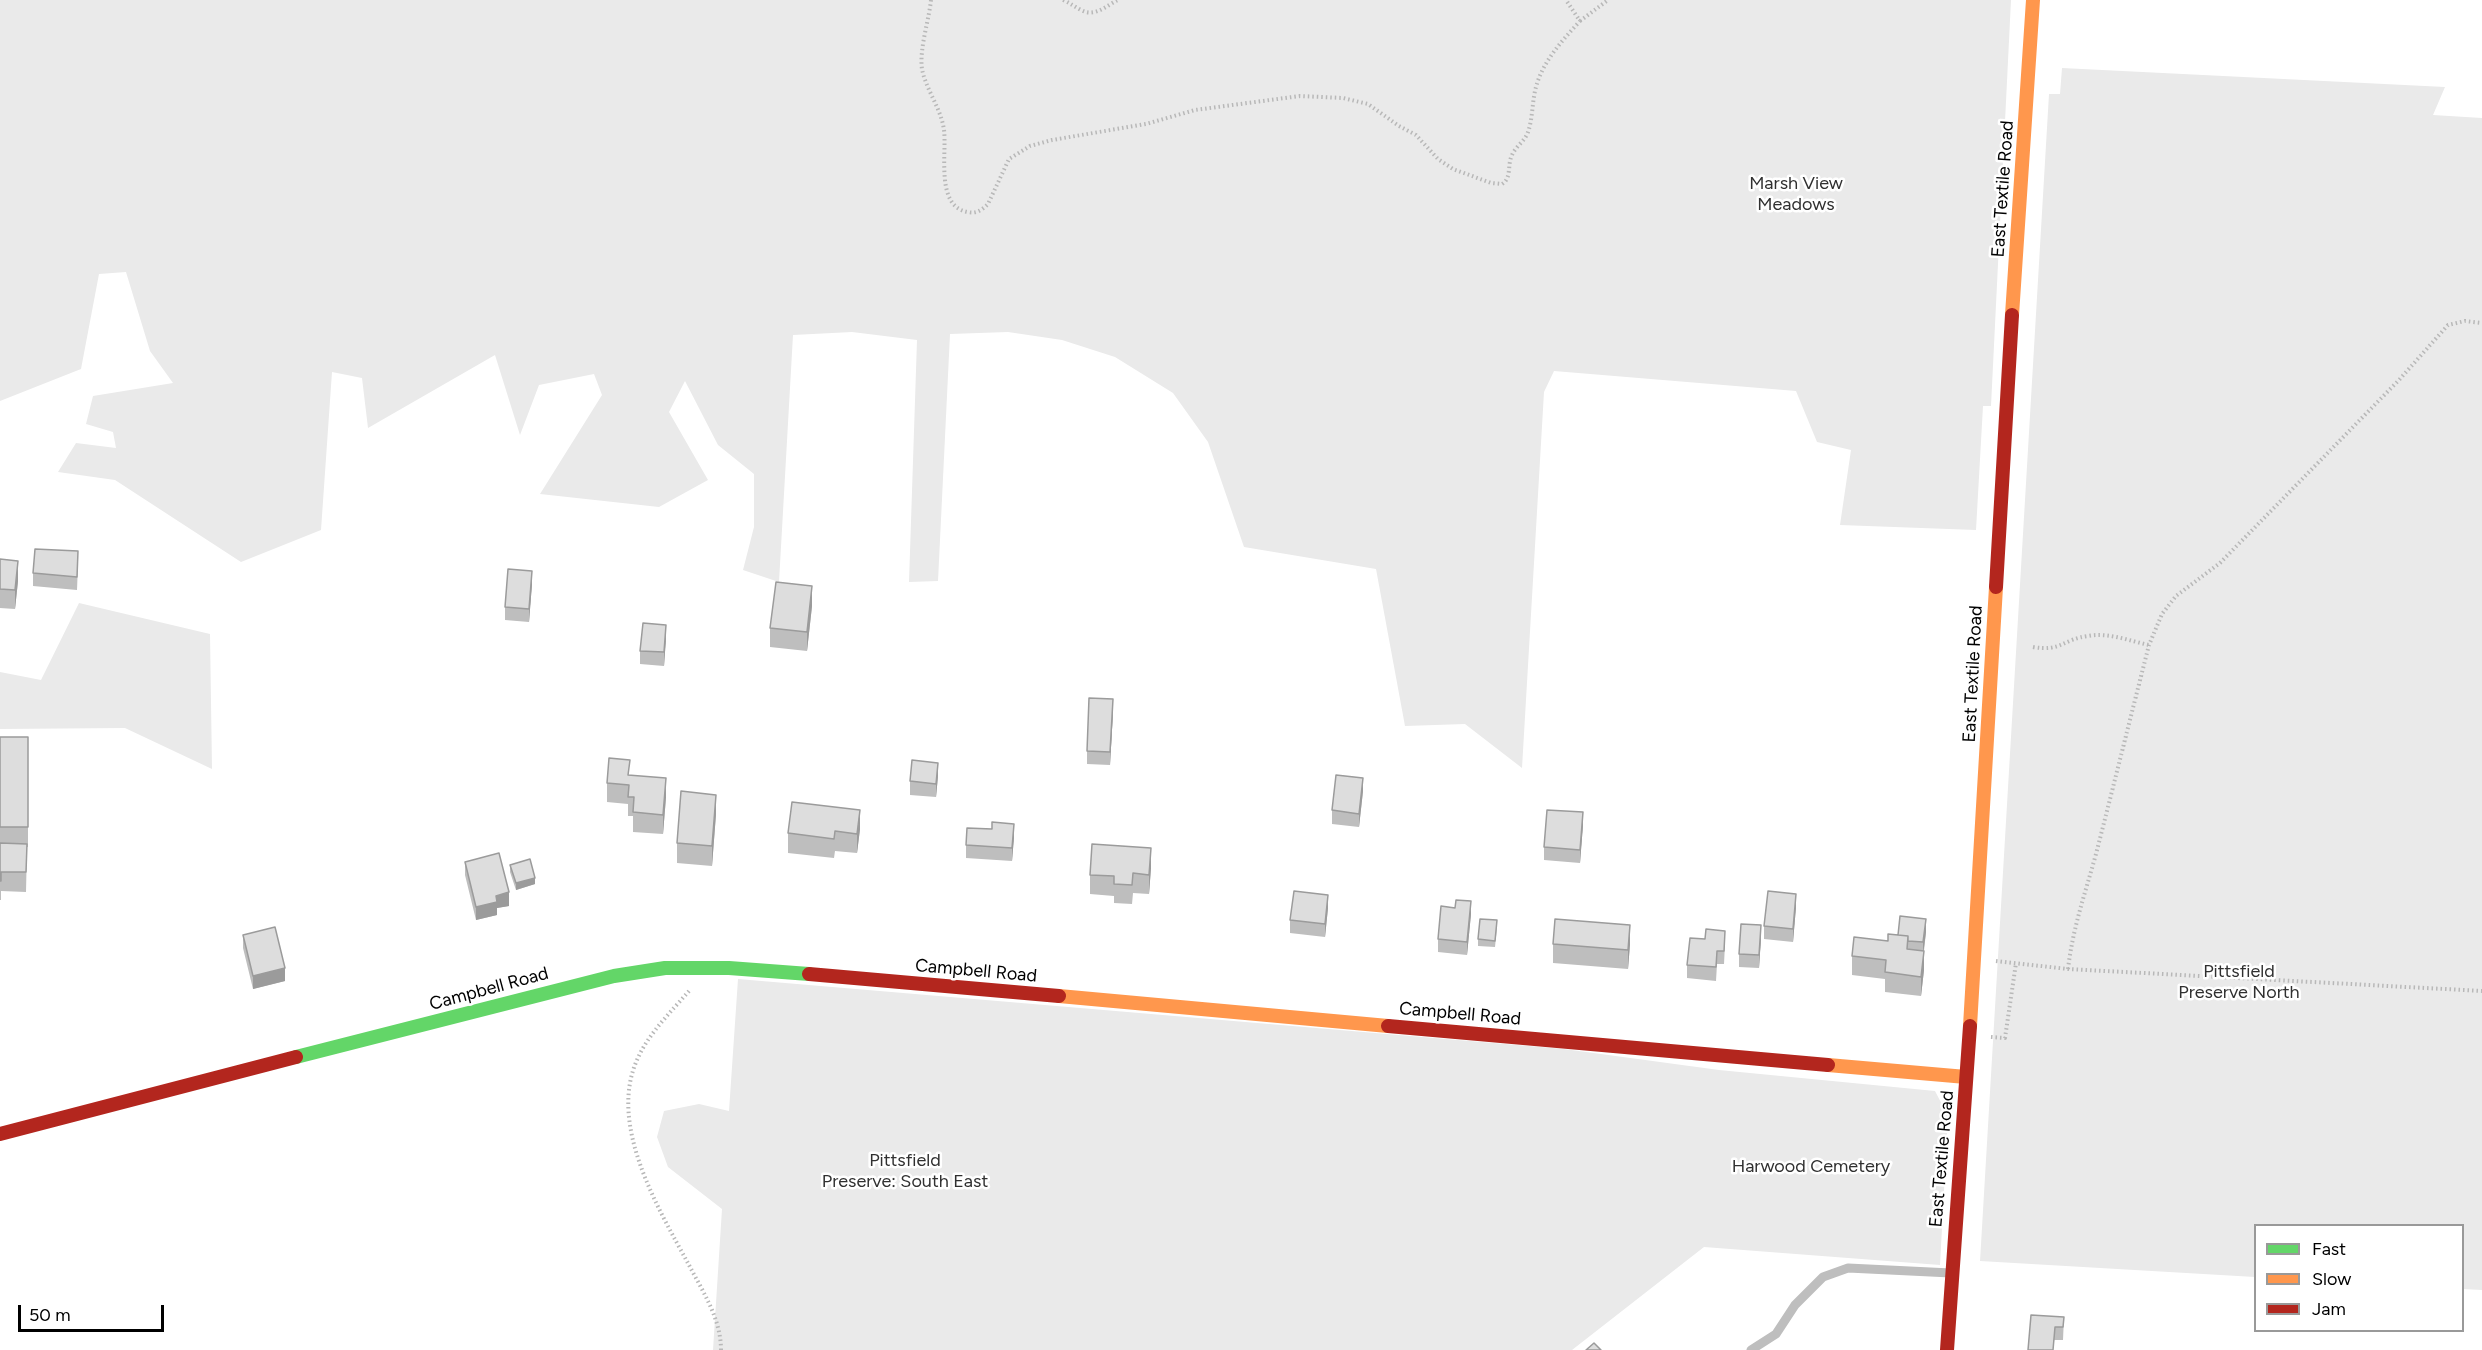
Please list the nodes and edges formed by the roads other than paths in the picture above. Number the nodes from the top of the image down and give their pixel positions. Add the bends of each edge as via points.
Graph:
1 (2033, 0) edge
2 (1966, 1077) junction
3 (0, 1134) edge
4 (1951, 1273) junction
5 (1751, 1350) edge
6 (1947, 1350) edge

1 - 2 street, East Textile Road
2 - 3 street, Campbell Road via 832,976 709,967 665,968 573,986
2 - 4 street, East Textile Road
4 - 5 lane via 1848,1268 1823,1277 1795,1305 1776,1334
4 - 6 street, East Textile Road

